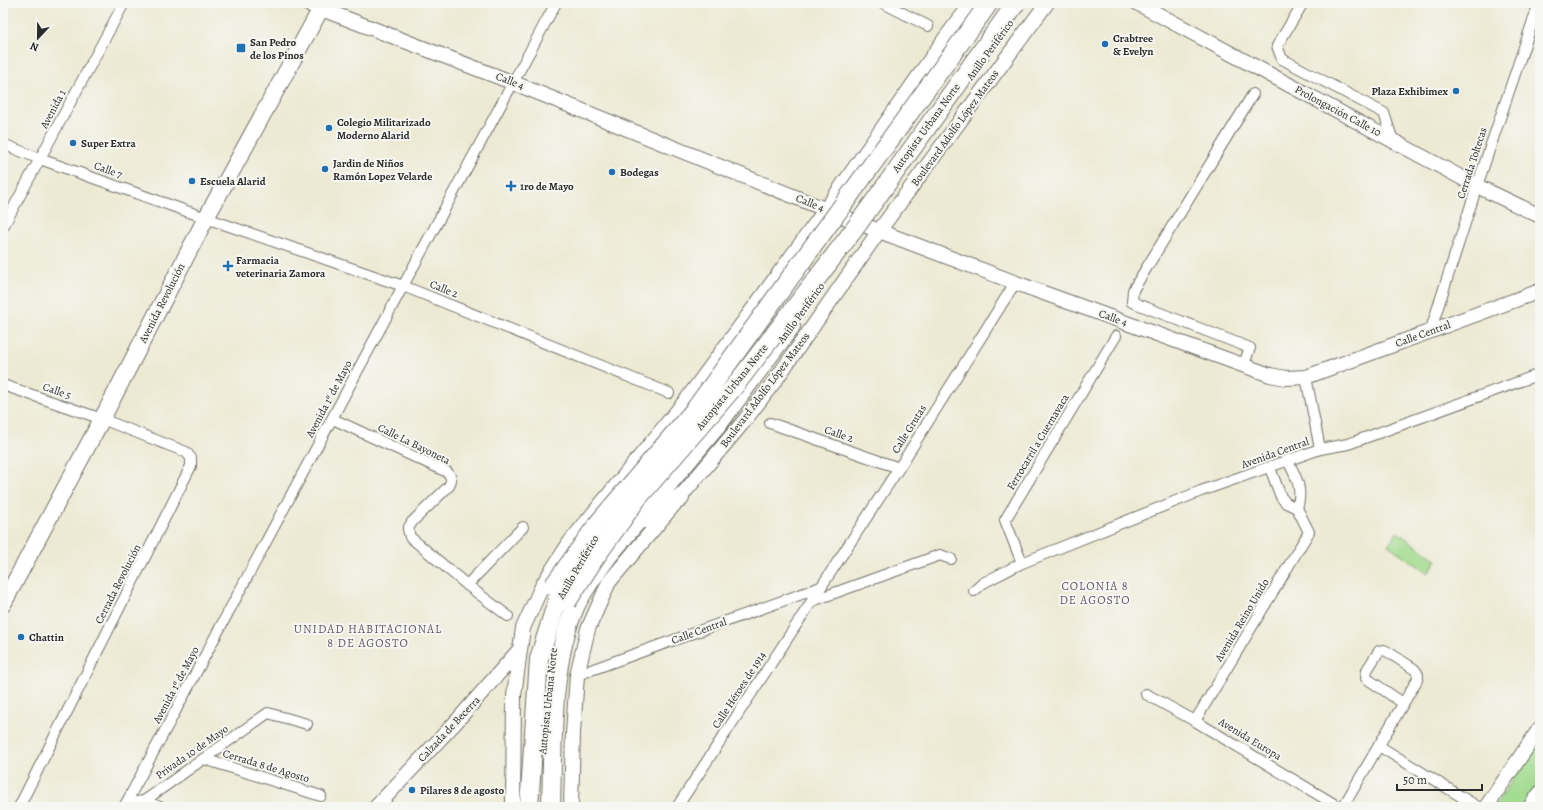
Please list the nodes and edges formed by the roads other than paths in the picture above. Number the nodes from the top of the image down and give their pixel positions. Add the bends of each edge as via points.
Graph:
1 (124, 3) edge
2 (556, 3) edge
3 (883, 3) edge
4 (972, 3) edge
5 (989, 3) edge
6 (998, 3) edge
7 (1016, 3) edge
8 (1024, 3) edge
9 (1047, 3) edge
10 (1137, 3) edge
11 (1303, 3) edge
12 (1539, 3) edge
13 (317, 5) edge
14 (928, 26) dead end
15 (514, 83) junction
16 (1253, 94) dead end
17 (1393, 141) junction
18 (3, 144) edge
19 (40, 159) junction
20 (1477, 186) junction
21 (826, 209) junction
22 (1540, 216) edge
23 (206, 218) junction
24 (3, 227) edge
25 (879, 231) junction
26 (1015, 283) junction
27 (403, 286) junction
28 (1540, 291) edge
29 (1430, 332) junction
30 (1116, 336) dead end
31 (1243, 366) junction
32 (1540, 374) edge
33 (1306, 377) junction
34 (3, 385) edge
35 (669, 393) dead end
36 (102, 419) junction
37 (333, 419) junction
38 (770, 423) dead end
39 (1320, 449) junction
40 (1288, 461) junction
41 (899, 468) junction
42 (1270, 468) junction
43 (680, 498) junction
44 (1297, 508) junction
45 (633, 525) junction
46 (524, 527) dead end
47 (951, 559) dead end
48 (1022, 563) junction
49 (467, 585) junction
50 (821, 587) junction
51 (974, 591) dead end
52 (812, 601) junction
53 (3, 604) edge
54 (508, 616) dead end
55 (520, 649) junction
56 (577, 675) junction
57 (1146, 694) dead end
58 (1403, 703) junction
59 (1195, 721) junction
60 (307, 724) dead end
61 (1540, 728) edge
62 (1379, 746) junction
63 (204, 759) junction
64 (1540, 793) edge
65 (321, 796) dead end
66 (144, 801) junction
67 (125, 805) edge
68 (20, 807) edge
69 (160, 807) edge
70 (376, 807) edge
71 (513, 807) edge
72 (527, 807) edge
73 (541, 807) edge
74 (551, 807) edge
75 (571, 807) edge
76 (677, 807) edge
77 (1339, 807) edge
78 (1343, 807) edge
79 (1478, 807) edge
80 (1486, 807) edge
81 (1530, 807) edge

1 - 19 street, Avenida 1
2 - 15 street, Avenida 1º de Mayo
3 - 14 street
4 - 21 street
5 - 72 highway, Autopista Urbana Norte, bridge via 695,409 599,522 553,586 535,636 525,751
6 - 72 highway, Anillo Periférico via 749,351 705,407 594,537 558,598 539,659
7 - 73 highway, Autopista Urbana Norte, bridge via 853,231 734,388 637,499 567,602 552,652 542,758
8 - 45 highway, Anillo Periférico via 719,423
9 - 25 street, Boulevard Adolfo López Mateos
10 - 17 street, Prolongación Calle 10
11 - 17 street via 1277,46 1282,59 1384,113
12 - 20 street, Cerrada Toltecas
13 - 15 street, Calle 4
13 - 23 main road, Avenida Revolución
15 - 21 street, Calle 4
15 - 27 street, Avenida 1º de Mayo
16 - 31 street via 1133,290 1132,302 1250,348
17 - 20 street, Prolongación Calle 10
18 - 19 street, Calle 7
19 - 23 street, Calle 7
19 - 24 street, Avenida 1
20 - 22 street, Prolongación Calle 10
20 - 29 street, Cerrada Toltecas
21 - 25 street, Calle 4
21 - 55 street via 686,399 570,542 543,584 523,628
23 - 27 street, Calle 2
23 - 36 main road, Avenida Revolución
25 - 26 street, Calle 4
25 - 43 street, Boulevard Adolfo López Mateos via 777,378
26 - 31 street, Calle 4
26 - 41 street, Calle Grutas
27 - 35 street, Calle 2
27 - 37 street, Avenida 1º de Mayo
28 - 29 street, Calle Central
29 - 33 street, Calle Central
30 - 48 street, Ferrocarril a Cuernavaca via 1005,520
31 - 33 street, Calle 4 via 1286,378
32 - 39 street, Avenida Central via 1348,444
33 - 39 street
34 - 36 street, Calle 5
36 - 53 main road, Avenida Revolución
36 - 68 street, Cerrada Revolución via 186,452 191,458 191,466
37 - 49 street, Calle La Bayoneta via 447,472 451,481 449,486 408,529 410,537
37 - 67 street, Avenida 1º de Mayo
38 - 41 street, Calle 2
39 - 40 street, Avenida Central
40 - 42 street, Avenida Central
40 - 44 street via 1300,490
41 - 50 street, Calle Grutas
42 - 44 street via 1281,497 1286,504
42 - 48 street, Avenida Central via 1201,492
43 - 45 highway
43 - 56 street, Boulevard Adolfo López Mateos via 610,582 588,629
44 - 59 street, Avenida Reino Unido via 1309,532
45 - 74 highway, Anillo Periférico via 591,579 576,605 566,634 553,717
46 - 49 street
47 - 52 street via 940,555
48 - 51 street, Avenida Central via 983,583
49 - 54 street, Calle La Bayoneta
50 - 52 street, Calle Héroes de 1914
50 - 56 street, Calle Central
52 - 76 street, Calle Héroes de 1914
55 - 70 street, Calzada de Becerra
55 - 71 street via 514,695
56 - 75 street, Boulevard Adolfo López Mateos
57 - 59 street, Avenida Europa
58 - 58 street via 1417,680 1417,672 1388,652 1379,651 1366,670 1366,678
58 - 62 street
59 - 77 street, Avenida Europa
60 - 63 street, Privada 10 de Mayo via 268,713
61 - 80 street
62 - 78 street
62 - 79 street
63 - 65 street, Cerrada 8 de Agosto
63 - 66 street, Privada 10 de Mayo
64 - 81 street
66 - 67 street, Privada 10 de Mayo
66 - 69 street

